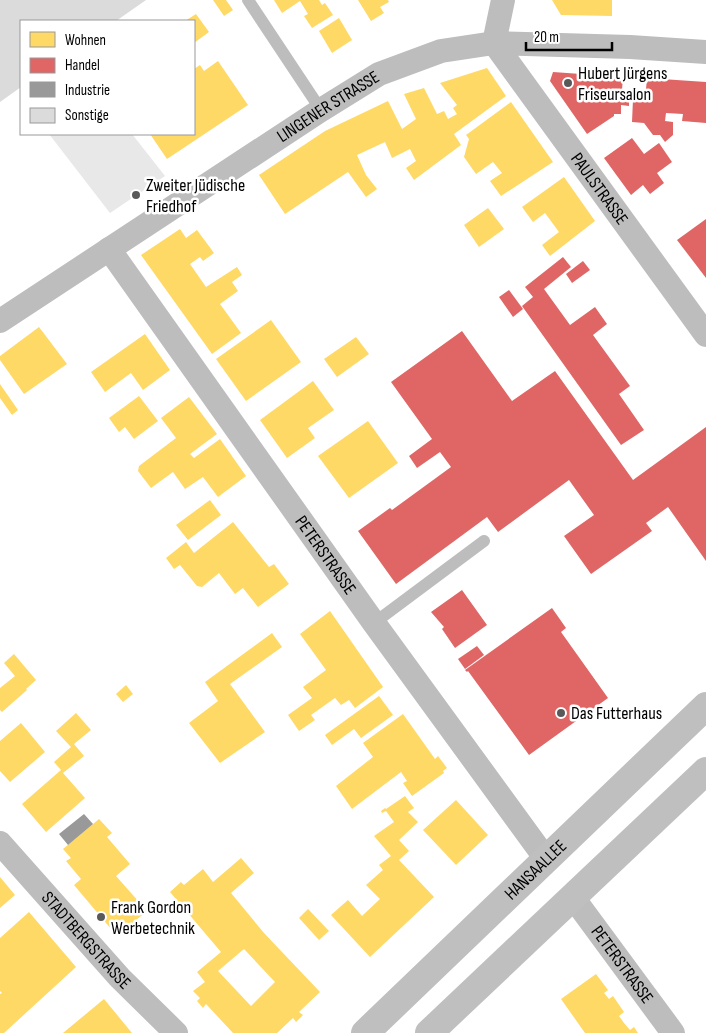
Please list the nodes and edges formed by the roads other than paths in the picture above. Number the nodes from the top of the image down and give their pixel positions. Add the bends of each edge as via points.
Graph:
1 (248, 0) edge
2 (503, 0) edge
3 (494, 43) junction
4 (706, 52) edge
5 (322, 110) junction
6 (109, 249) junction
7 (0, 321) edge
8 (706, 335) edge
9 (484, 540) dead end
10 (374, 623) junction
11 (706, 706) edge
12 (706, 771) edge
13 (0, 843) edge
14 (546, 859) junction
15 (572, 896) junction
16 (176, 1033) edge
17 (365, 1033) edge
18 (429, 1033) edge
19 (673, 1033) edge

1 - 5 lane
2 - 3 street
3 - 4 street, LINGENER STRASSE
3 - 5 street, LINGENER STRASSE via 441,51 379,74
3 - 8 street, PAULSTRASSE
5 - 6 street, LINGENER STRASSE
6 - 7 street, LINGENER STRASSE
6 - 10 street, PETERSTRASSE
9 - 10 lane
10 - 14 street, PETERSTRASSE
11 - 14 main road, HANSAALLEE
12 - 15 main road
13 - 16 street, STADTBERGSTRASSE via 120,978
14 - 17 main road, HANSAALLEE
15 - 18 main road
15 - 19 street, PETERSTRASSE

